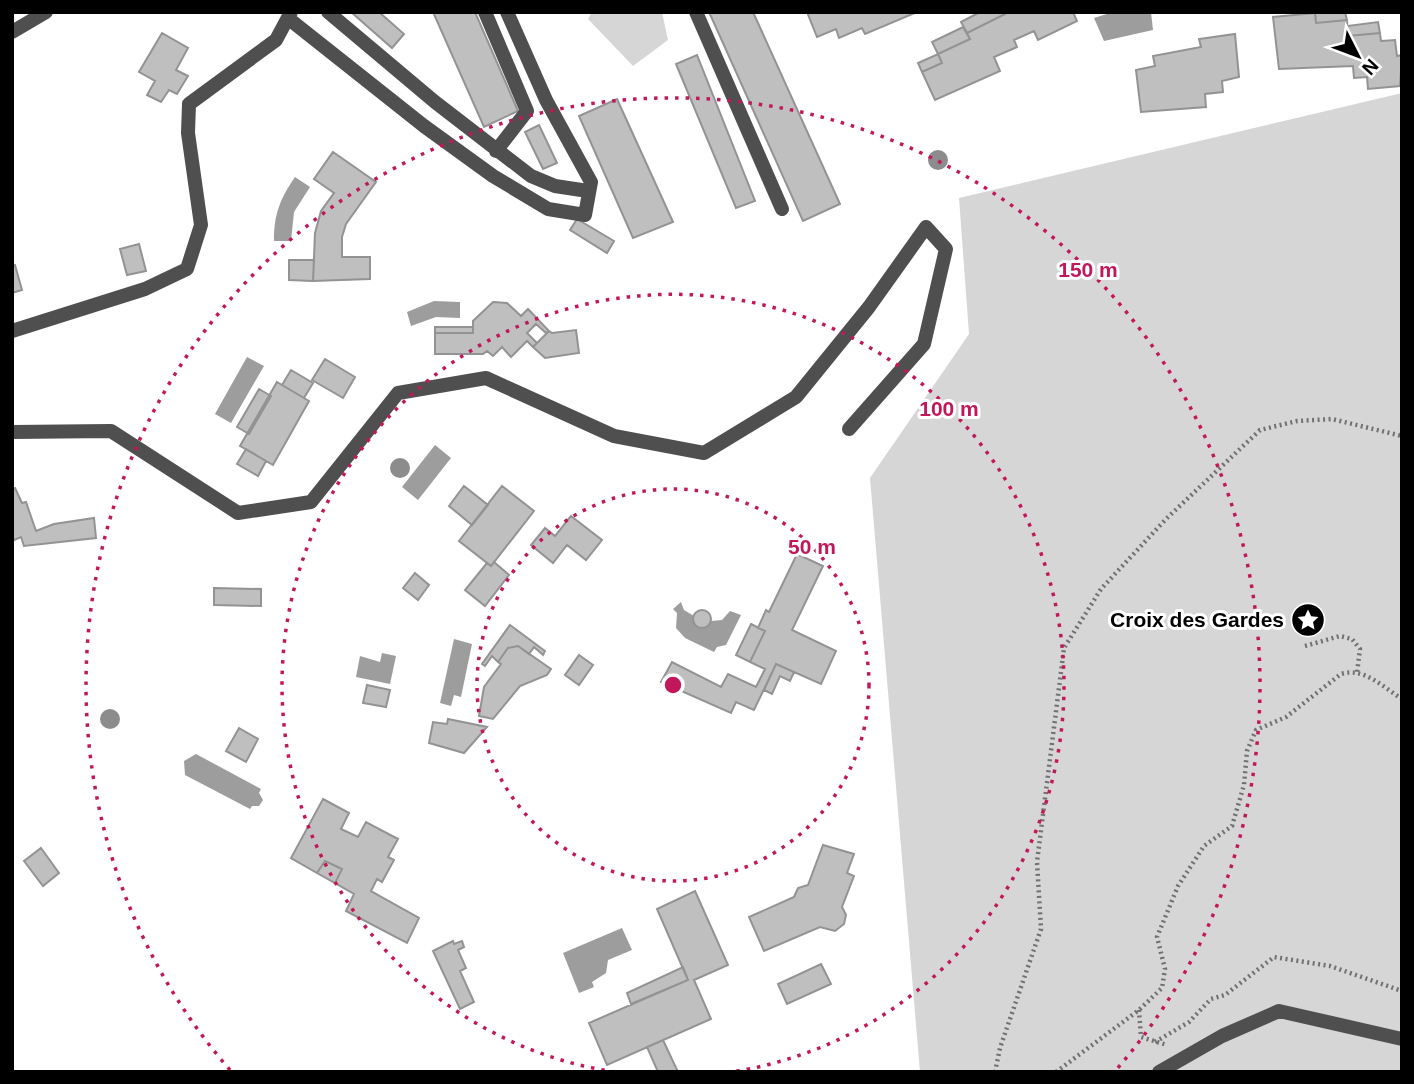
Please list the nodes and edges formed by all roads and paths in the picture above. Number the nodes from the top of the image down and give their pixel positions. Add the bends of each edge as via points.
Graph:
1 (46, 12) edge
2 (328, 12) edge
3 (485, 12) edge
4 (507, 12) edge
5 (696, 12) edge
6 (290, 16) edge
7 (12, 32) edge
8 (465, 126) junction
9 (451, 146) junction
10 (496, 151) junction
11 (588, 191) junction
12 (782, 209) dead end
13 (12, 331) edge
14 (849, 429) dead end
15 (12, 432) edge
16 (1402, 436) edge
17 (1305, 646) dead end
18 (1357, 673) junction
19 (1402, 699) edge
20 (1402, 991) edge
21 (1139, 1010) junction
22 (1402, 1039) edge
23 (1155, 1042) junction
24 (1172, 1048) dead end
25 (1187, 1056) junction
26 (995, 1072) edge
27 (1056, 1072) edge
28 (1159, 1072) edge
29 (1178, 1072) edge

1 - 7 street
2 - 8 street
3 - 10 street via 527,111
4 - 11 street via 546,100 591,182
5 - 12 street
6 - 9 street
6 - 13 street via 276,40 189,104 188,133 201,225 187,269 145,289
8 - 9 street
8 - 10 street
9 - 11 street via 548,209 585,215
10 - 11 street via 531,176 555,186
14 - 15 street via 924,344 946,249 926,227 796,397 704,453 614,436 486,378 398,393 311,502 238,513 111,431
16 - 26 path via 1332,419 1260,430 1166,519 1093,601 1063,648 1037,862 1041,929
17 - 18 path via 1340,636 1352,639 1360,649
18 - 19 path
18 - 21 path via 1341,674 1286,717 1256,730 1247,751 1244,785 1232,826 1204,846 1178,886 1157,937 1166,969 1162,988
20 - 23 path via 1331,966 1274,957
21 - 23 path via 1141,1037
21 - 27 path
22 - 25 street via 1279,1011
23 - 24 path
25 - 28 street
25 - 29 street

